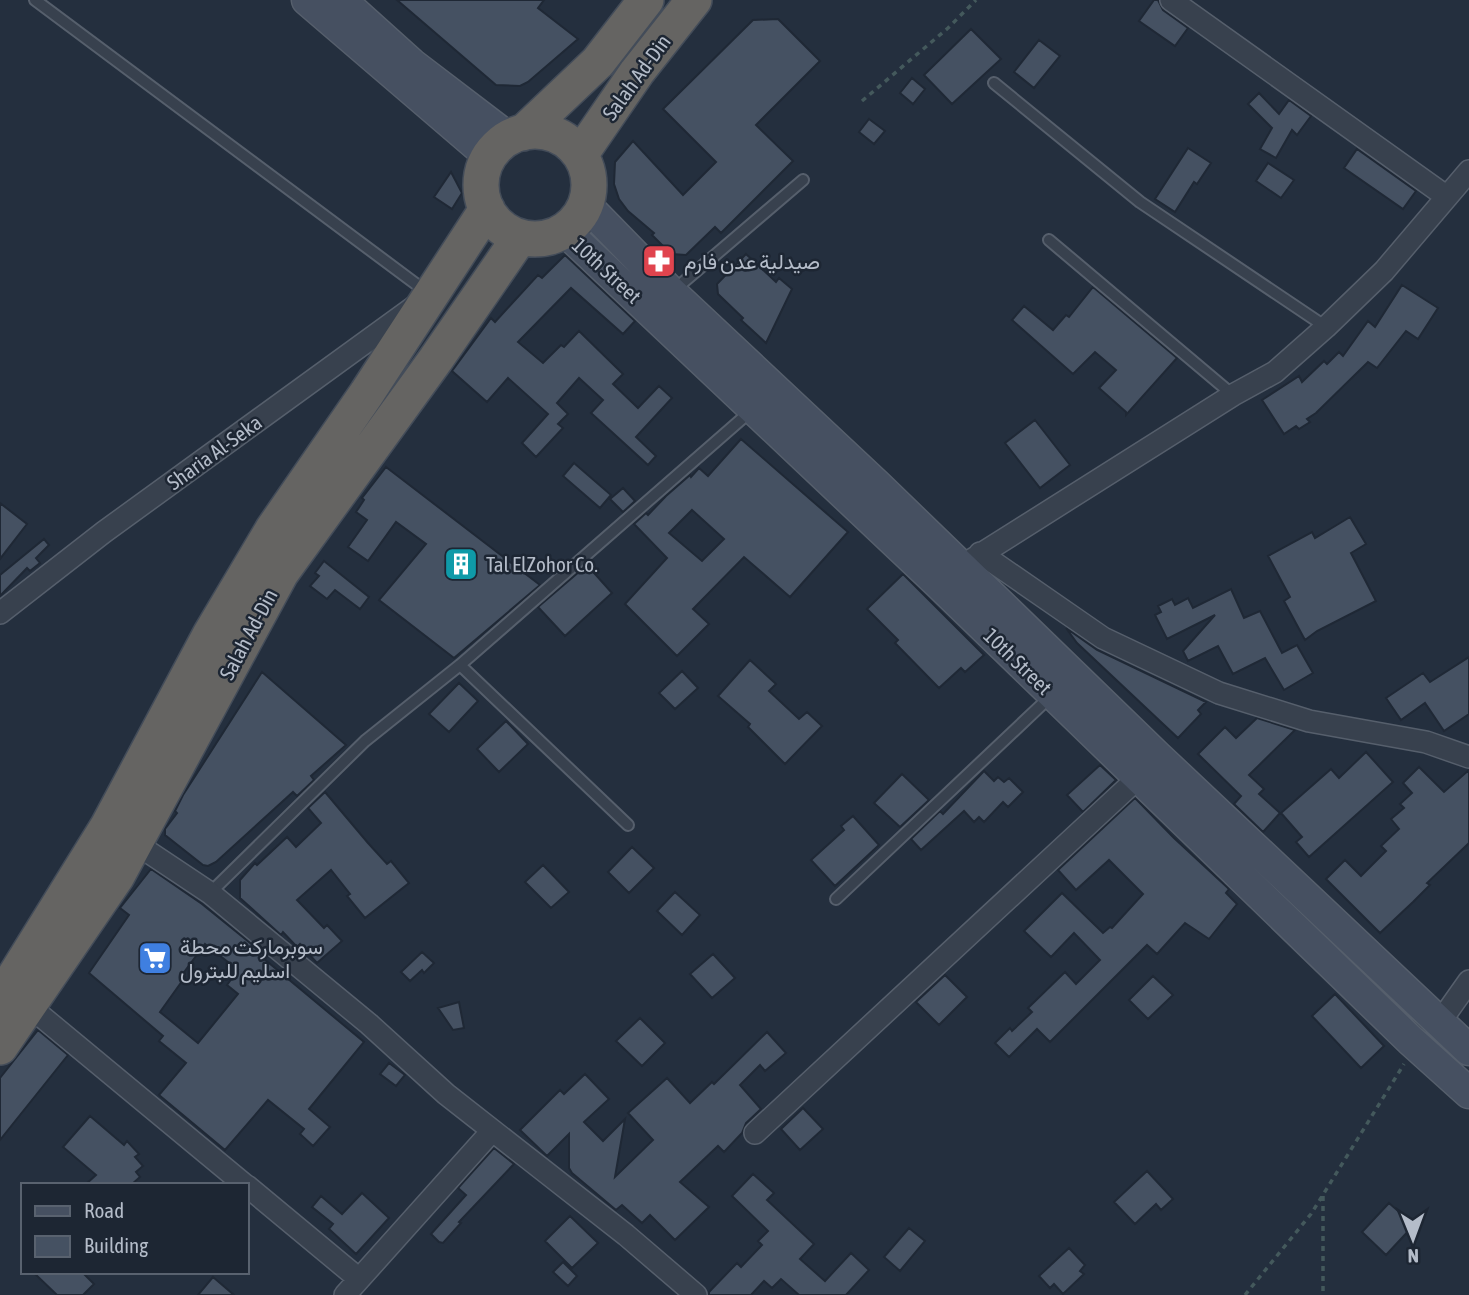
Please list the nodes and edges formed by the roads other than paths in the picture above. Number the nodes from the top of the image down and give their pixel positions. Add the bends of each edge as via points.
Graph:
1 (35, 0) edge
2 (307, 0) edge
3 (341, 0) edge
4 (646, 0) edge
5 (694, 0) edge
6 (1171, 0) edge
7 (994, 83) dead end
8 (507, 142) junction
9 (580, 155) junction
10 (1469, 171) edge
11 (803, 180) dead end
12 (1447, 197) junction
13 (486, 209) junction
14 (575, 218) junction
15 (520, 237) junction
16 (1049, 240) dead end
17 (671, 292) junction
18 (430, 295) junction
19 (1326, 327) junction
20 (1233, 395) junction
21 (754, 408) junction
22 (971, 559) junction
23 (938, 583) junction
24 (0, 613) edge
25 (460, 665) junction
26 (1052, 695) junction
27 (1469, 757) edge
28 (1138, 778) junction
29 (628, 825) dead end
30 (135, 843) junction
31 (210, 893) junction
32 (836, 899) dead end
33 (1469, 981) edge
34 (15, 1003) edge
35 (1440, 1023) junction
36 (0, 1047) edge
37 (1469, 1050) edge
38 (1469, 1093) edge
39 (492, 1131) junction
40 (755, 1133) dead end
41 (243, 1183) edge
42 (248, 1187) edge
43 (352, 1287) edge
44 (696, 1295) edge

1 - 18 lane
2 - 8 main road
3 - 8 main road
4 - 8 highway, Salah Ad-Din via 598,62
5 - 9 highway, Salah Ad-Din
6 - 12 street
7 - 19 lane via 1140,202
8 - 9 highway via 539,131 568,142
8 - 13 highway via 482,173
9 - 14 highway via 589,179
10 - 12 street
11 - 17 lane
12 - 19 street via 1384,271
13 - 15 highway via 497,224
13 - 18 highway, Salah Ad-Din
14 - 15 highway via 548,238
14 - 17 main road, 10th Street
14 - 21 main road, 10th Street
15 - 30 highway, Salah Ad-Din via 281,573
16 - 20 lane
17 - 22 main road, 10th Street
18 - 24 street, Sharia Al-Seka
18 - 34 highway, Salah Ad-Din via 273,529 211,635
19 - 20 street via 1275,372
20 - 22 street
21 - 23 main road, 10th Street
21 - 25 lane
22 - 23 street
22 - 27 street via 1103,638 1219,693 1309,720 1426,742
22 - 35 main road, 10th Street via 1157,756
23 - 26 main road, 10th Street
25 - 29 lane
25 - 31 lane via 365,741
26 - 28 main road, 10th Street
26 - 32 lane
28 - 38 main road, 10th Street
28 - 40 street
30 - 31 street
30 - 34 highway, Salah Ad-Din via 117,876
31 - 39 street
33 - 35 street
34 - 36 highway, Salah Ad-Din
34 - 41 street
35 - 37 main road, 10th Street
39 - 43 street
39 - 44 street
42 - 43 street

